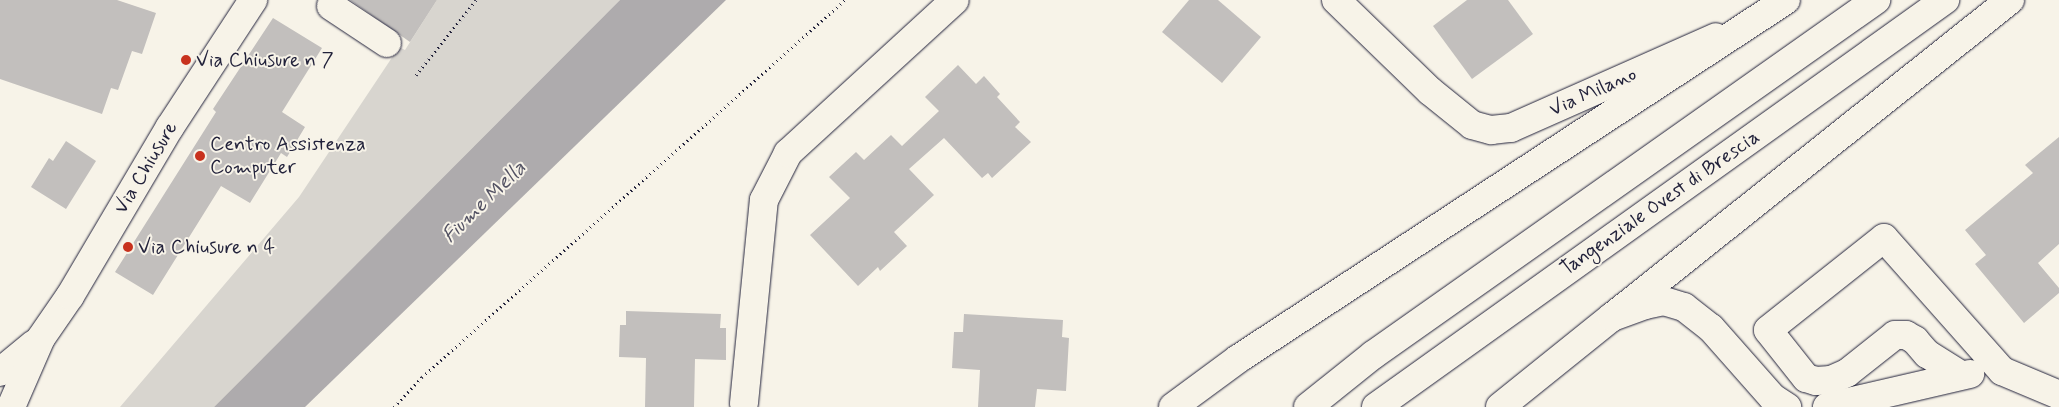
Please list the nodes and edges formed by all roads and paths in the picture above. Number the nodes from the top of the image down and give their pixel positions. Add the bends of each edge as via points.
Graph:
1 (253, 0) edge
2 (476, 0) edge
3 (845, 0) edge
4 (955, 0) edge
5 (1336, 0) edge
6 (1786, 0) edge
7 (1876, 0) edge
8 (1945, 0) edge
9 (2010, 0) edge
10 (331, 6) dead end
11 (1760, 16) junction
12 (387, 43) dead end
13 (416, 75) dead end
14 (1612, 317) junction
15 (41, 338) junction
16 (2002, 371) junction
17 (0, 372) edge
18 (1961, 375) junction
19 (2059, 395) edge
20 (747, 406) edge
21 (11, 407) edge
22 (394, 407) edge
23 (1173, 407) edge
24 (1308, 407) edge
25 (1376, 407) edge
26 (1500, 407) edge
27 (1787, 407) edge
28 (1827, 407) edge

1 - 15 main road, Via Chiusure via 170,127 70,296
2 - 13 path
3 - 22 path via 422,377
4 - 20 main road via 788,153 764,200
5 - 11 main road, Via Milano via 1430,91 1472,125 1492,130 1511,128
6 - 11 main road
7 - 24 main road, Tangenziale Ovest di Brescia via 1372,354
8 - 25 main road, Tangenziale Ovest di Brescia
9 - 14 main road
10 - 12 main road
11 - 23 main road via 1238,359
14 - 26 main road
14 - 27 main road via 1664,301 1684,307 1711,328 1774,398
15 - 17 main road, Via Chiusure
15 - 21 main road, Via Chiusure
16 - 18 main road
16 - 18 main road via 1884,238 1768,330 1806,378 1816,381 1831,380 1846,373 1895,336 1915,340 1927,354
16 - 19 main road
18 - 28 main road

